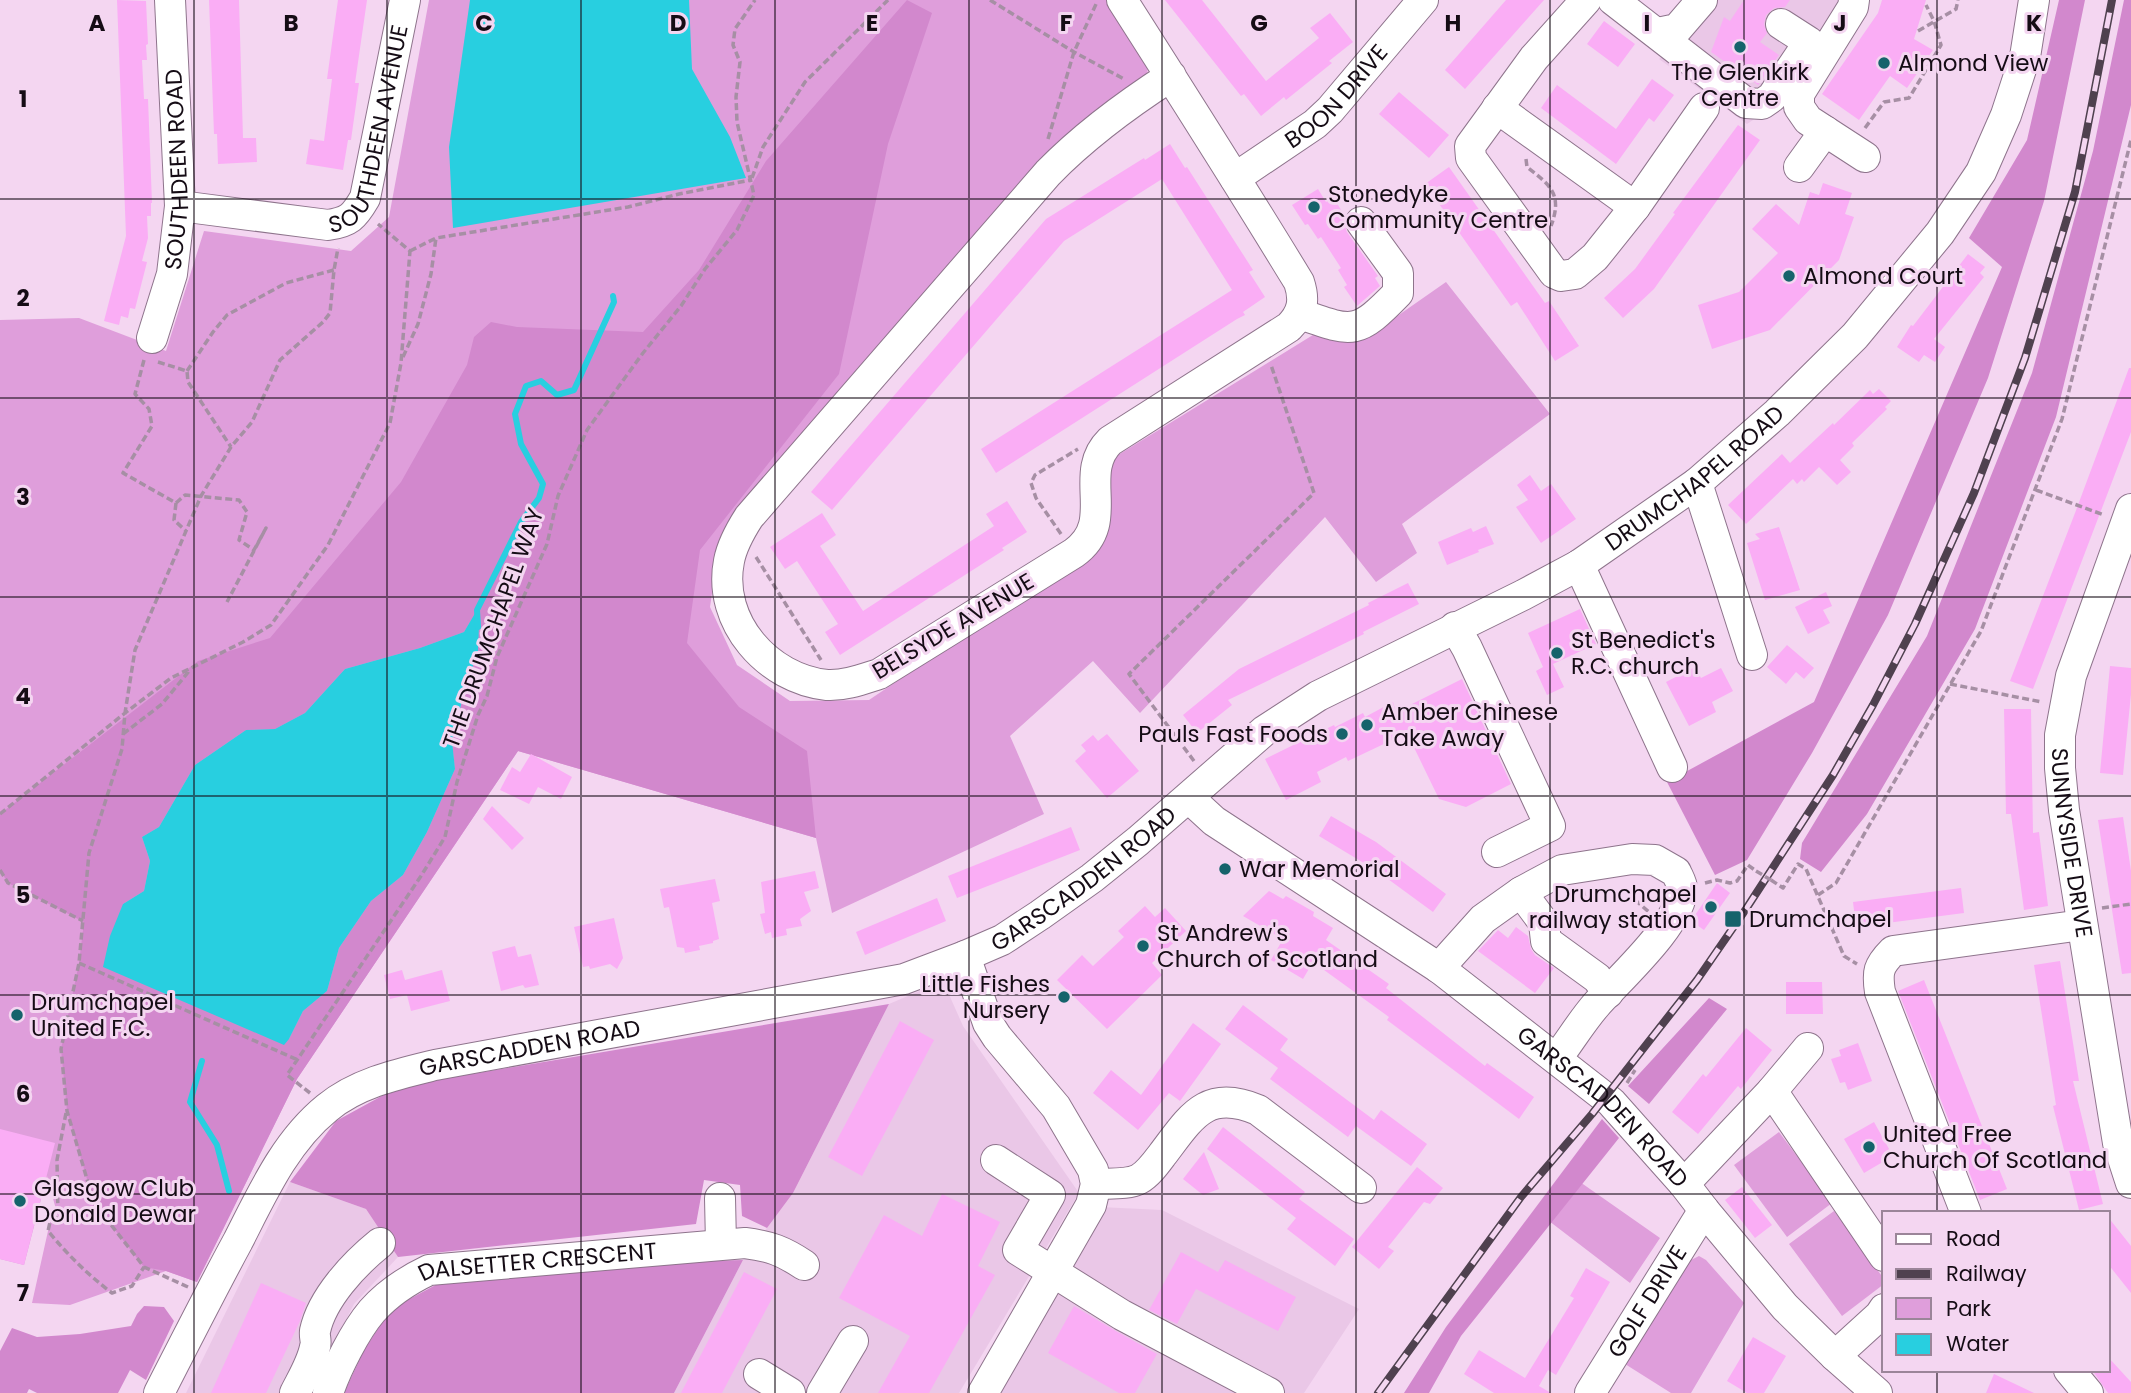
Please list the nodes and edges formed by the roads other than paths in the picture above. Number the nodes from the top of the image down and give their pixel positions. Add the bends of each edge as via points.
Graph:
1 (170, 0) edge
2 (405, 0) edge
3 (1122, 0) edge
4 (1423, 0) edge
5 (1586, 0) edge
6 (1614, 0) edge
7 (1702, 0) edge
8 (1854, 0) edge
9 (2034, 0) edge
10 (1781, 23) dead end
11 (1658, 33) junction
12 (1159, 84) junction
13 (1497, 108) junction
14 (1704, 108) dead end
15 (1825, 131) junction
16 (1858, 152) road end
17 (1799, 167) dead end
18 (1235, 178) junction
19 (180, 206) junction
20 (1635, 207) junction
21 (1361, 222) dead end
22 (1300, 314) junction
23 (152, 338) dead end
24 (1697, 484) junction
25 (2128, 516) edge
26 (1579, 565) junction
27 (1455, 627) junction
28 (1752, 654) dead end
29 (1672, 767) dead end
30 (1198, 789) junction
31 (1497, 852) dead end
32 (1521, 892) junction
33 (2082, 925) junction
34 (965, 956) junction
35 (1439, 968) junction
36 (1608, 993) junction
37 (1808, 1048) dead end
38 (1557, 1058) junction
39 (1772, 1091) junction
40 (996, 1160) dead end
41 (2131, 1183) edge
42 (1096, 1184) junction
43 (1684, 1184) junction
44 (1361, 1188) dead end
45 (720, 1198) dead end
46 (1704, 1210) junction
47 (1965, 1211) edge
48 (380, 1243) dead end
49 (721, 1244) junction
50 (1882, 1253) edge
51 (804, 1265) dead end
52 (1054, 1272) junction
53 (1882, 1312) edge
54 (853, 1341) dead end
55 (1835, 1356) junction
56 (2071, 1372) edge
57 (759, 1374) dead end
58 (159, 1393) edge
59 (295, 1393) edge
60 (328, 1393) edge
61 (790, 1393) edge
62 (822, 1393) edge
63 (983, 1393) edge
64 (1269, 1393) edge
65 (1590, 1393) edge
66 (1877, 1393) edge
67 (2088, 1393) edge

1 - 19 street, SOUTHDEEN ROAD
2 - 19 street, SOUTHDEEN AVENUE via 365,198 350,218 328,225
3 - 12 street
4 - 18 street, BOON DRIVE via 1330,110
5 - 13 street
6 - 11 street
7 - 11 street via 1677,29
8 - 15 street via 1799,94 1799,107 1808,120
9 - 24 street, DRUMCHAPEL ROAD via 2025,57 2006,116 1981,172 1940,233 1855,336
10 - 11 street via 1809,42 1772,97 1762,104 1746,103
12 - 18 street
12 - 22 street, BELSYDE AVENUE via 1106,120 1048,173 748,517 729,561 728,586 732,607 750,643 767,660 805,680 828,685 879,674 1083,547 1094,526 1096,467 1100,452 1110,441 1264,344
13 - 20 street
13 - 20 street via 1470,146 1471,158 1554,273 1575,274 1595,257
14 - 20 street
15 - 16 street
15 - 17 street
18 - 22 street via 1299,282 1303,293
19 - 23 street, SOUTHDEEN ROAD via 172,274
21 - 22 street via 1398,273 1398,293 1372,320 1358,326 1338,327
24 - 26 street, DRUMCHAPEL ROAD
24 - 28 street
25 - 33 street, SUNNYSIDE DRIVE via 2071,676 2060,735 2064,810
26 - 27 street, DRUMCHAPEL ROAD
26 - 29 street
27 - 30 street, DRUMCHAPEL ROAD via 1318,696 1264,731
27 - 31 street via 1550,826
30 - 34 street, GARSCADDEN ROAD via 1092,878 1002,940
30 - 35 street, GARSCADDEN ROAD via 1214,821
32 - 35 street via 1483,919
32 - 36 street via 1544,923 1546,941 1597,978
32 - 36 street via 1562,870 1632,859 1655,860 1676,872 1682,888 1668,923
33 - 41 street, SUNNYSIDE DRIVE via 2118,1143
33 - 47 street via 1893,951 1877,975
34 - 42 street via 988,1023 1056,1107 1093,1170
34 - 58 street, GARSCADDEN ROAD via 904,979 435,1065 361,1088 318,1116 275,1169
35 - 38 street, GARSCADDEN ROAD
36 - 38 street
37 - 39 street
38 - 43 street, GARSCADDEN ROAD via 1612,1102
39 - 43 street
39 - 50 street
40 - 52 street via 1050,1195 1018,1250
42 - 44 street via 1139,1179 1192,1116 1225,1101 1258,1110
42 - 52 street via 1091,1205
43 - 46 street, GARSCADDEN ROAD
45 - 49 street
46 - 55 street, GARSCADDEN ROAD via 1785,1307
46 - 65 street, GOLF DRIVE
48 - 59 street via 340,1281 322,1313 315,1332 316,1347
49 - 51 street, DALSETTER CRESCENT via 767,1245
49 - 60 street, DALSETTER CRESCENT via 429,1270 406,1281 371,1312
52 - 63 street
52 - 64 street via 1122,1315
53 - 55 street
54 - 62 street
55 - 66 street, GARSCADDEN ROAD
56 - 67 street
57 - 61 street

